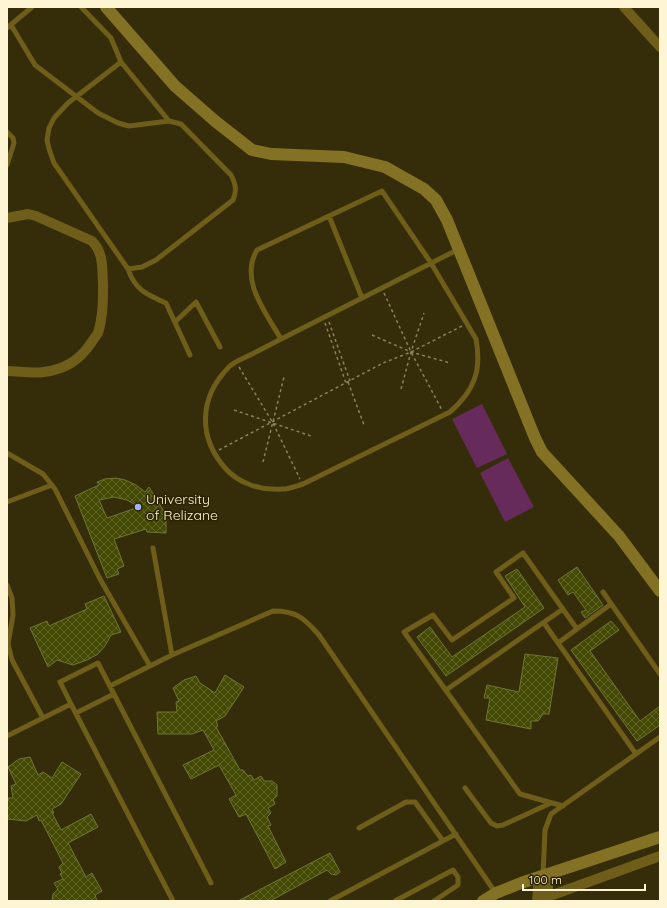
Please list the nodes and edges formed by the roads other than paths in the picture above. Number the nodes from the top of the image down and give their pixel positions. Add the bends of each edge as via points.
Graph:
1 (32, 7) edge
2 (81, 7) edge
3 (106, 7) edge
4 (624, 7) edge
5 (9, 27) edge
6 (660, 47) edge
7 (121, 62) junction
8 (77, 97) junction
9 (169, 121) junction
10 (7, 132) edge
11 (7, 165) edge
12 (329, 216) junction
13 (7, 218) edge
14 (459, 249) junction
15 (431, 263) junction
16 (128, 269) junction
17 (362, 298) junction
18 (175, 322) junction
19 (281, 339) junction
20 (220, 347) dead end
21 (190, 355) dead end
22 (7, 371) edge
23 (7, 453) edge
24 (52, 485) junction
25 (7, 502) edge
26 (153, 548) dead end
27 (7, 585) edge
28 (660, 591) edge
29 (603, 592) dead end
30 (611, 604) junction
31 (563, 609) junction
32 (544, 623) junction
33 (577, 629) junction
34 (558, 643) junction
35 (172, 655) junction
36 (150, 666) junction
37 (660, 674) edge
38 (110, 686) junction
39 (446, 690) junction
40 (114, 694) junction
41 (71, 704) junction
42 (76, 713) junction
43 (43, 718) junction
44 (7, 736) edge
45 (660, 738) edge
46 (636, 754) junction
47 (465, 788) dead end
48 (550, 803) junction
49 (563, 806) junction
50 (359, 828) dead end
51 (456, 834) junction
52 (660, 837) edge
53 (443, 841) junction
54 (660, 856) edge
55 (544, 876) junction
56 (211, 883) dead end
57 (496, 893) junction
58 (547, 899) edge
59 (174, 901) edge
60 (330, 901) edge
61 (395, 901) edge
62 (434, 901) edge
63 (483, 901) edge
64 (537, 901) edge

1 - 5 lane
2 - 7 lane via 111,38
3 - 14 street via 175,86 252,150 271,154 344,157 385,167 424,189 436,200
4 - 6 street
5 - 8 lane via 19,36 35,65
7 - 8 lane
7 - 9 lane
8 - 9 lane via 98,113 129,126
8 - 16 lane via 54,118 47,140 49,149 54,163
9 - 16 lane via 181,124 231,175 237,192 233,200 156,260 142,267
10 - 11 lane via 14,143
12 - 15 lane via 382,191
12 - 17 lane
12 - 19 lane via 255,253 251,269 252,285
13 - 22 street via 28,214 36,216 92,241 100,254 103,292 97,334 84,354 66,366 42,373
14 - 15 lane
14 - 28 street via 542,452 619,536
15 - 17 lane
15 - 19 lane via 476,339 476,373 469,392 450,412 303,484 284,490 264,489 246,484 229,473 216,458 208,440 205,421 207,401 215,383 227,368
16 - 18 lane via 131,278 144,293 166,303
17 - 19 lane
18 - 20 lane via 196,302
18 - 21 lane
23 - 24 lane via 43,474
24 - 25 lane
24 - 36 lane via 100,579
26 - 35 lane
27 - 43 lane via 12,598 13,615 8,644 12,660
29 - 30 lane
30 - 33 lane
30 - 37 lane
31 - 32 lane
31 - 33 lane
31 - 39 lane via 523,553 496,572 514,598 452,640 433,615 404,632
32 - 34 lane
32 - 39 lane
33 - 34 lane
34 - 46 lane
35 - 36 lane
35 - 51 lane via 273,611 287,611 299,616 319,635
36 - 38 lane
38 - 40 lane
38 - 41 lane via 98,663 60,682
39 - 48 lane via 520,794
40 - 42 lane
40 - 56 lane
41 - 42 lane
41 - 43 lane
42 - 59 lane
43 - 44 lane
45 - 46 lane
46 - 49 lane
47 - 48 lane via 491,823 497,826
48 - 49 lane
49 - 55 lane via 551,814 545,830
50 - 53 lane via 406,802 415,802
51 - 53 lane
51 - 57 lane
52 - 55 street
53 - 60 lane
54 - 58 street
55 - 57 street
55 - 58 street
55 - 64 street
57 - 63 street
61 - 62 lane via 453,870 458,877 458,885

